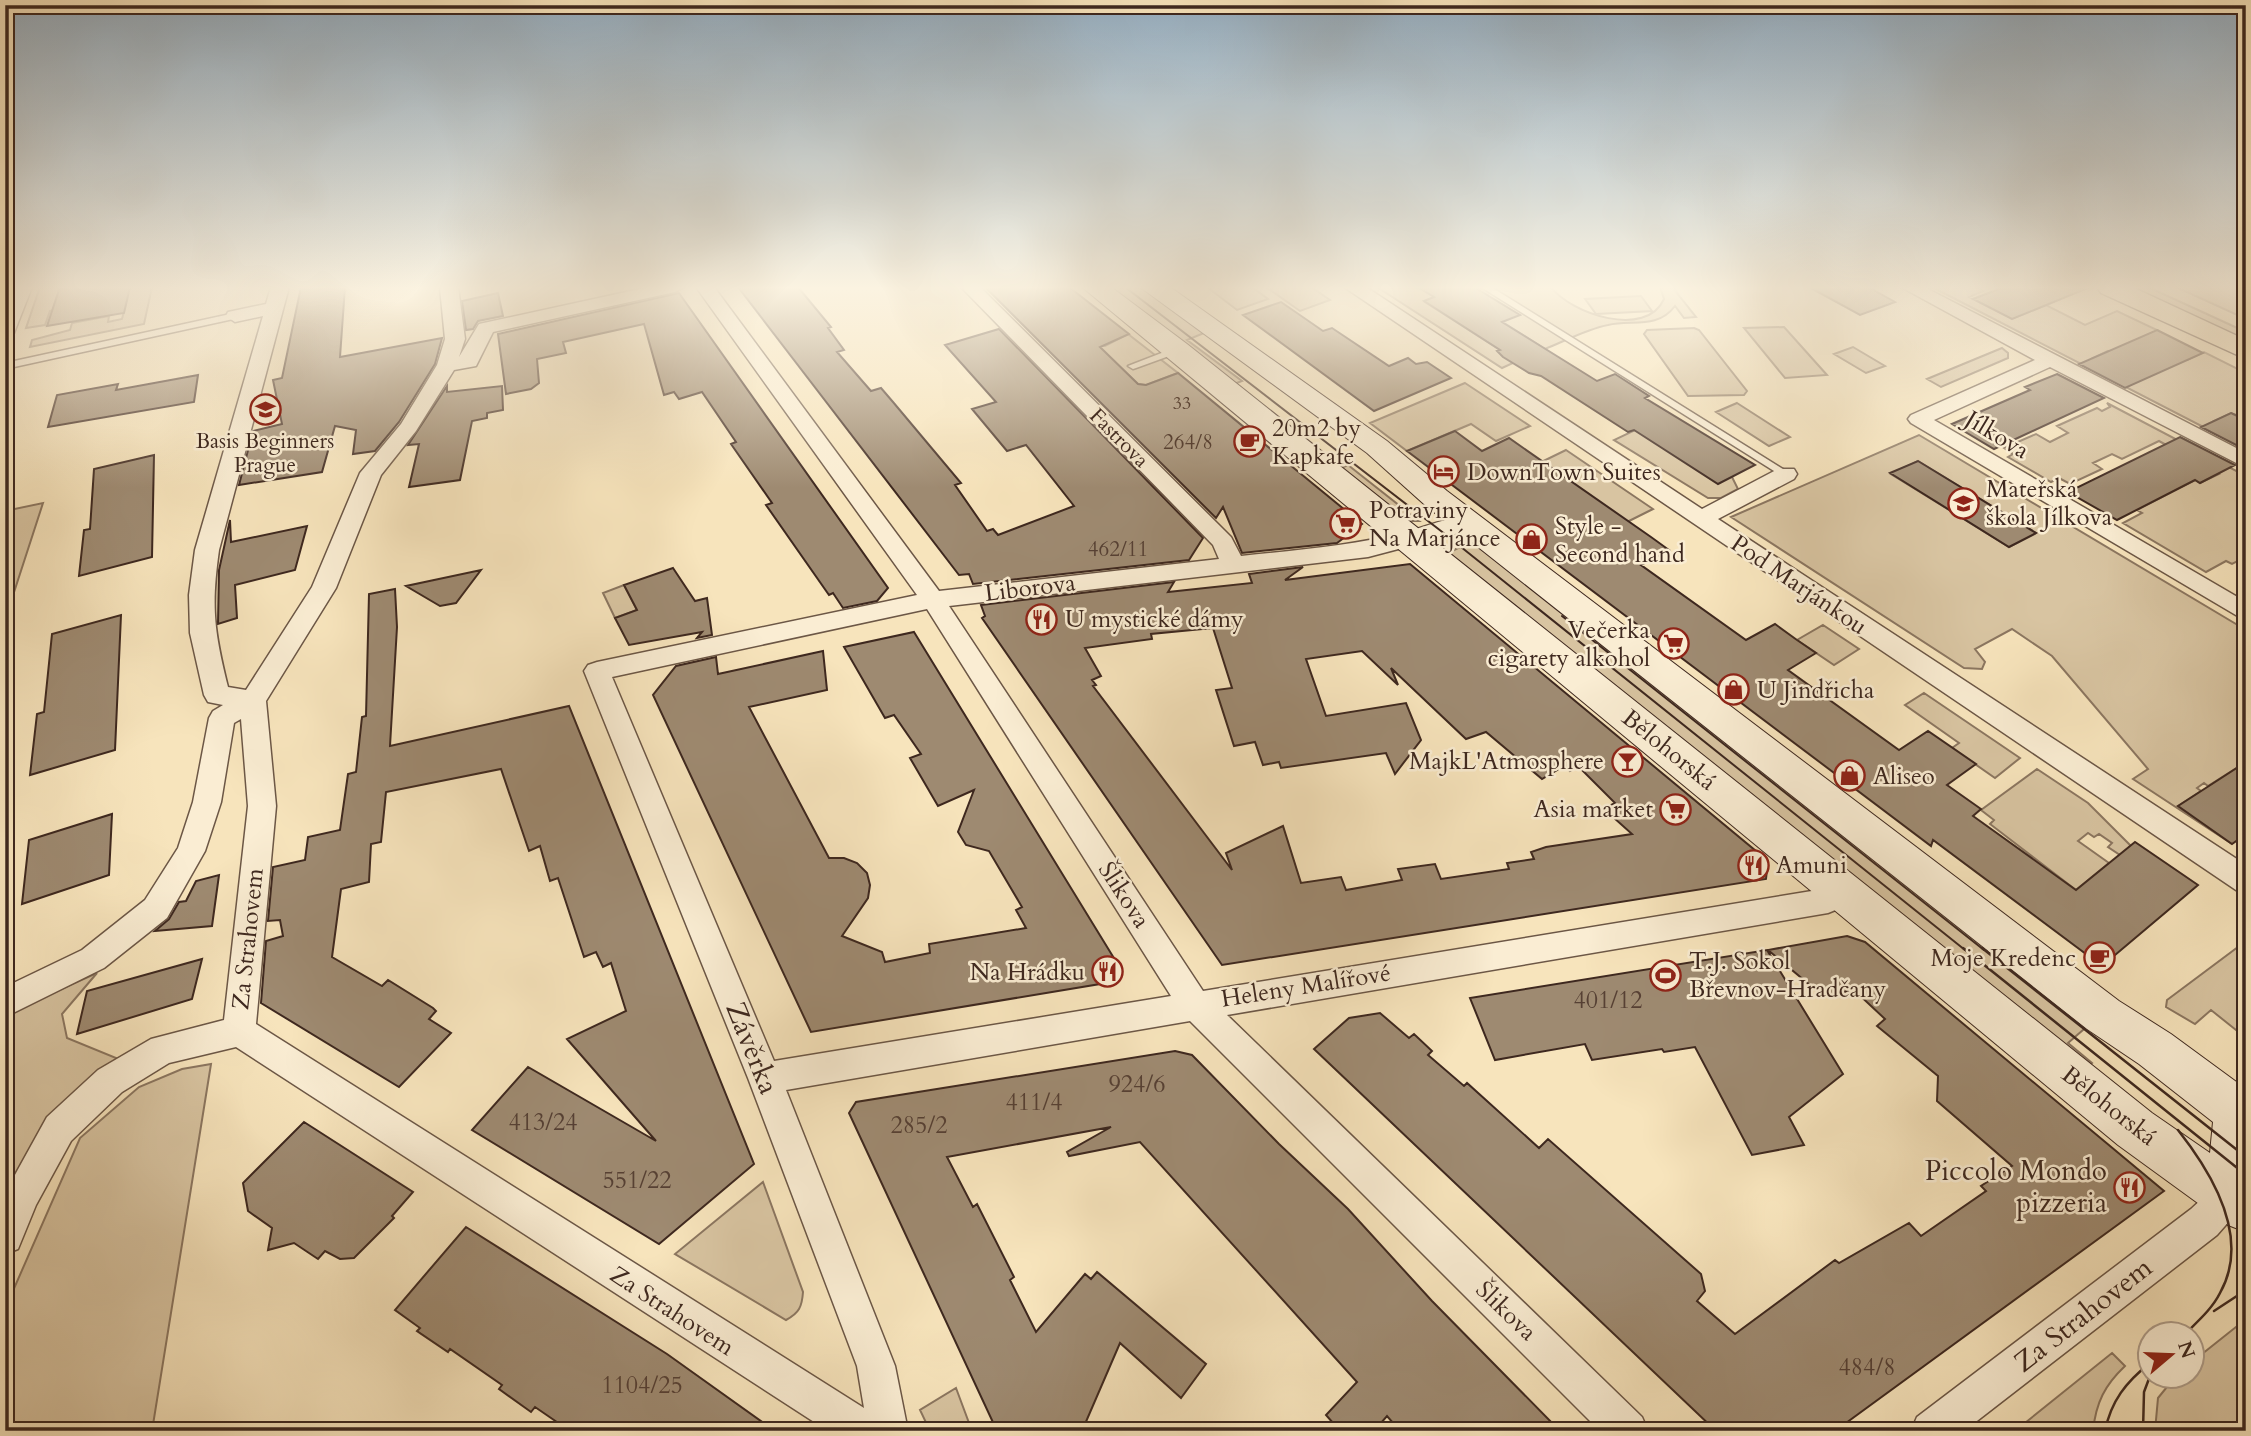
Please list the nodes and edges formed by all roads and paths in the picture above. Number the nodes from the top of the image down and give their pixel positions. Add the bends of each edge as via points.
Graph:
1 (60, 354) edge
2 (263, 354) edge
3 (450, 354) edge
4 (473, 354) edge
5 (754, 354) edge
6 (1036, 354) edge
7 (1166, 354) edge
8 (1182, 354) edge
9 (1247, 354) edge
10 (1453, 354) edge
11 (1593, 354) edge
12 (2039, 354) edge
13 (2050, 360) junction
14 (447, 365) junction
15 (5, 366) edge
16 (1133, 366) dead end
17 (2246, 462) edge
18 (1786, 474) joint
19 (1700, 519) junction
20 (1465, 521) junction
21 (1411, 540) junction
22 (1232, 563) junction
23 (933, 600) junction
24 (2246, 613) edge
25 (597, 671) joint
26 (253, 700) junction
27 (2246, 881) edge
28 (1845, 893) junction
29 (5, 1003) edge
30 (1194, 1004) junction
31 (239, 1031) junction
32 (765, 1078) junction
33 (2243, 1112) edge
34 (2241, 1196) edge
35 (5, 1237) edge
36 (864, 1431) edge
37 (888, 1431) edge
38 (1628, 1431) edge
39 (1931, 1431) edge

1 - 15 lane
2 - 26 street via 216,511 201,595 202,633 217,695
3 - 14 street
4 - 14 street via 469,362
5 - 23 street, Šlikova
6 - 22 street, Fastrova via 1223,542
7 - 16 lane
8 - 21 street, Bělohorská
9 - 20 street via 1377,447
10 - 19 street, Pod Marjánkou
11 - 18 lane
12 - 13 street
13 - 17 street
13 - 24 street, Jílkova via 1919,419
14 - 26 street via 409,426 371,473 324,588
18 - 19 street
19 - 27 street, Pod Marjánkou
20 - 21 street, Liborova
20 - 33 street via 2103,1015
21 - 22 street, Liborova
21 - 28 street, Bělohorská
22 - 23 street, Liborova
23 - 25 street, Liborova
23 - 30 street, Šlikova
25 - 32 street, Závěrka
26 - 29 street via 222,718 207,802 191,851 156,909 93,959
26 - 31 street, Za Strahovem via 262,806
28 - 30 street, Heleny Malířové via 1828,901
28 - 34 street, Bělohorská via 2135,1129
30 - 32 street, Heleny Malířové
30 - 38 street, Šlikova
31 - 35 street via 162,1050 110,1081 59,1129 23,1193
31 - 36 street, Za Strahovem
32 - 37 street, Závěrka via 876,1366
33 - 34 street
34 - 39 street, Za Strahovem

